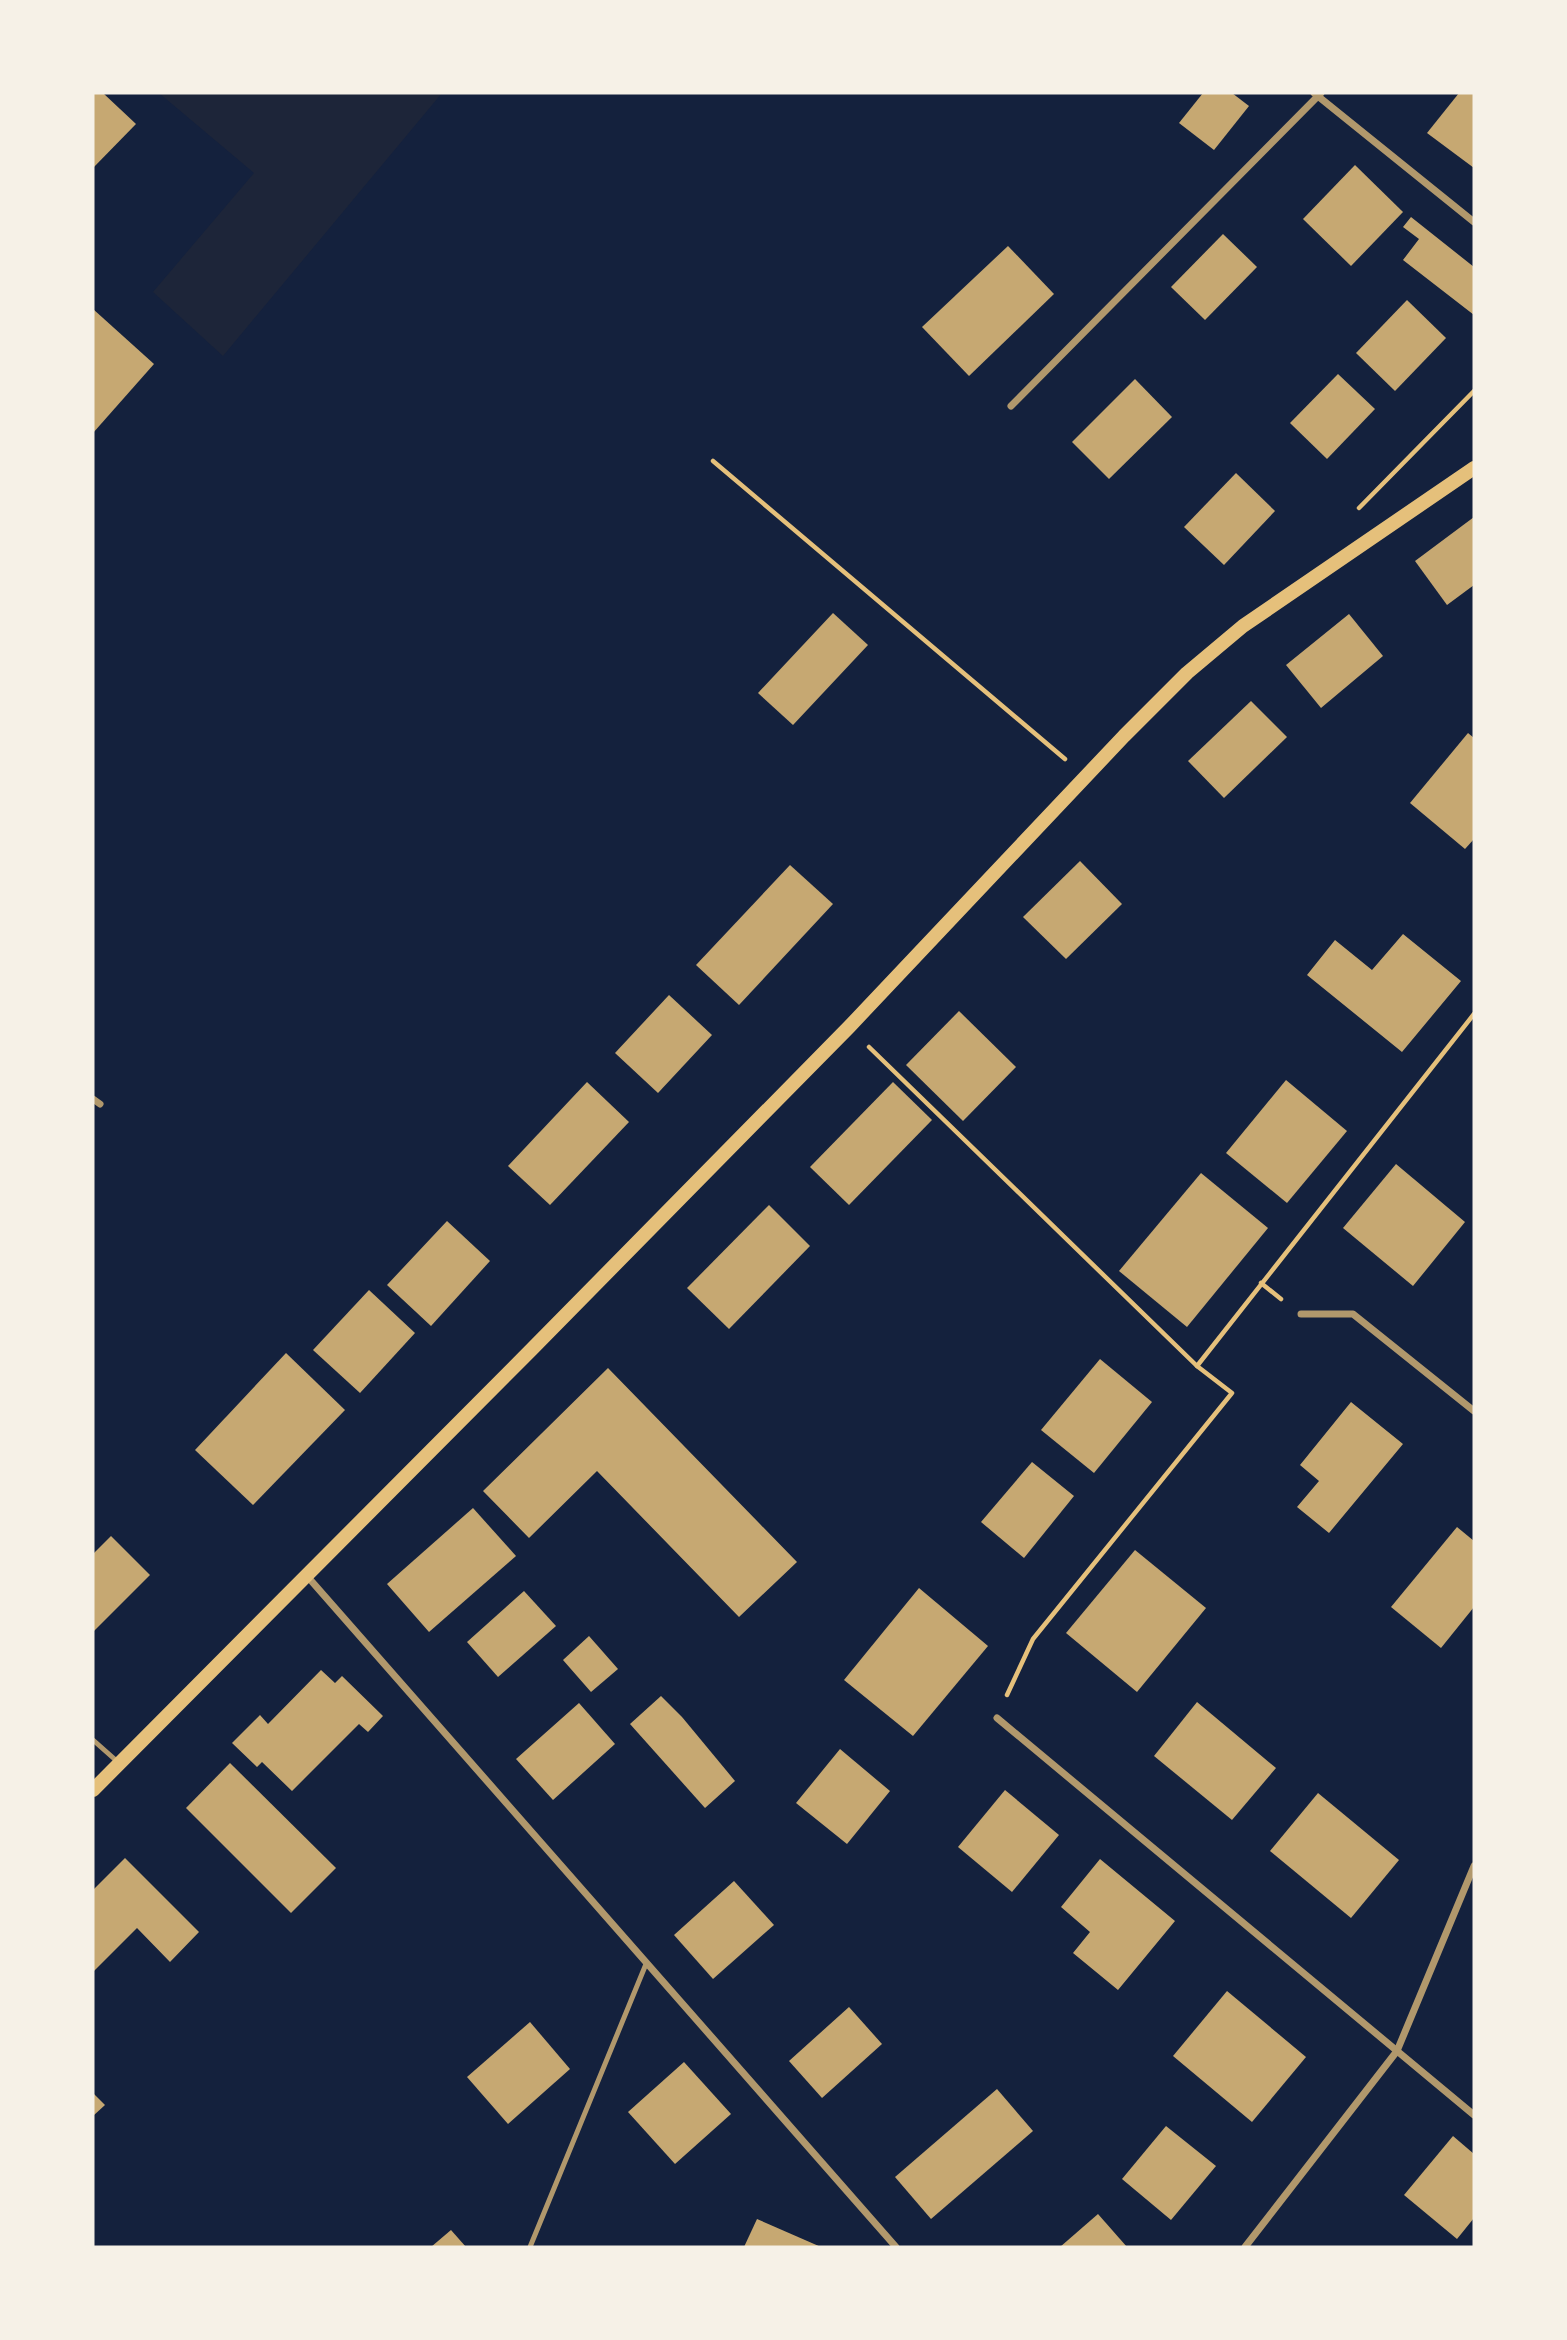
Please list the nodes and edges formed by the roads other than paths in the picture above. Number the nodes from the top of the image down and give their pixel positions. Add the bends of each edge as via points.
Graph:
1 (1318, 94) edge
2 (1474, 222) edge
3 (1011, 406) dead end
4 (1474, 468) edge
5 (1301, 1314) dead end
6 (1474, 1411) edge
7 (306, 1575) junction
8 (996, 1718) road end
9 (93, 1740) edge
10 (118, 1763) junction
11 (93, 1790) edge
12 (1474, 1866) edge
13 (646, 1964) junction
14 (1397, 2050) junction
15 (1474, 2115) edge
16 (530, 2247) edge
17 (896, 2247) edge
18 (1245, 2247) edge

1 - 2 street
1 - 3 street
4 - 7 main road via 1243,626 1187,673 849,1027
5 - 6 street via 1353,1314
7 - 10 main road
7 - 13 street
8 - 14 street
9 - 10 lane
10 - 11 main road
12 - 14 street
13 - 16 lane
13 - 17 street
14 - 15 street
14 - 18 street

